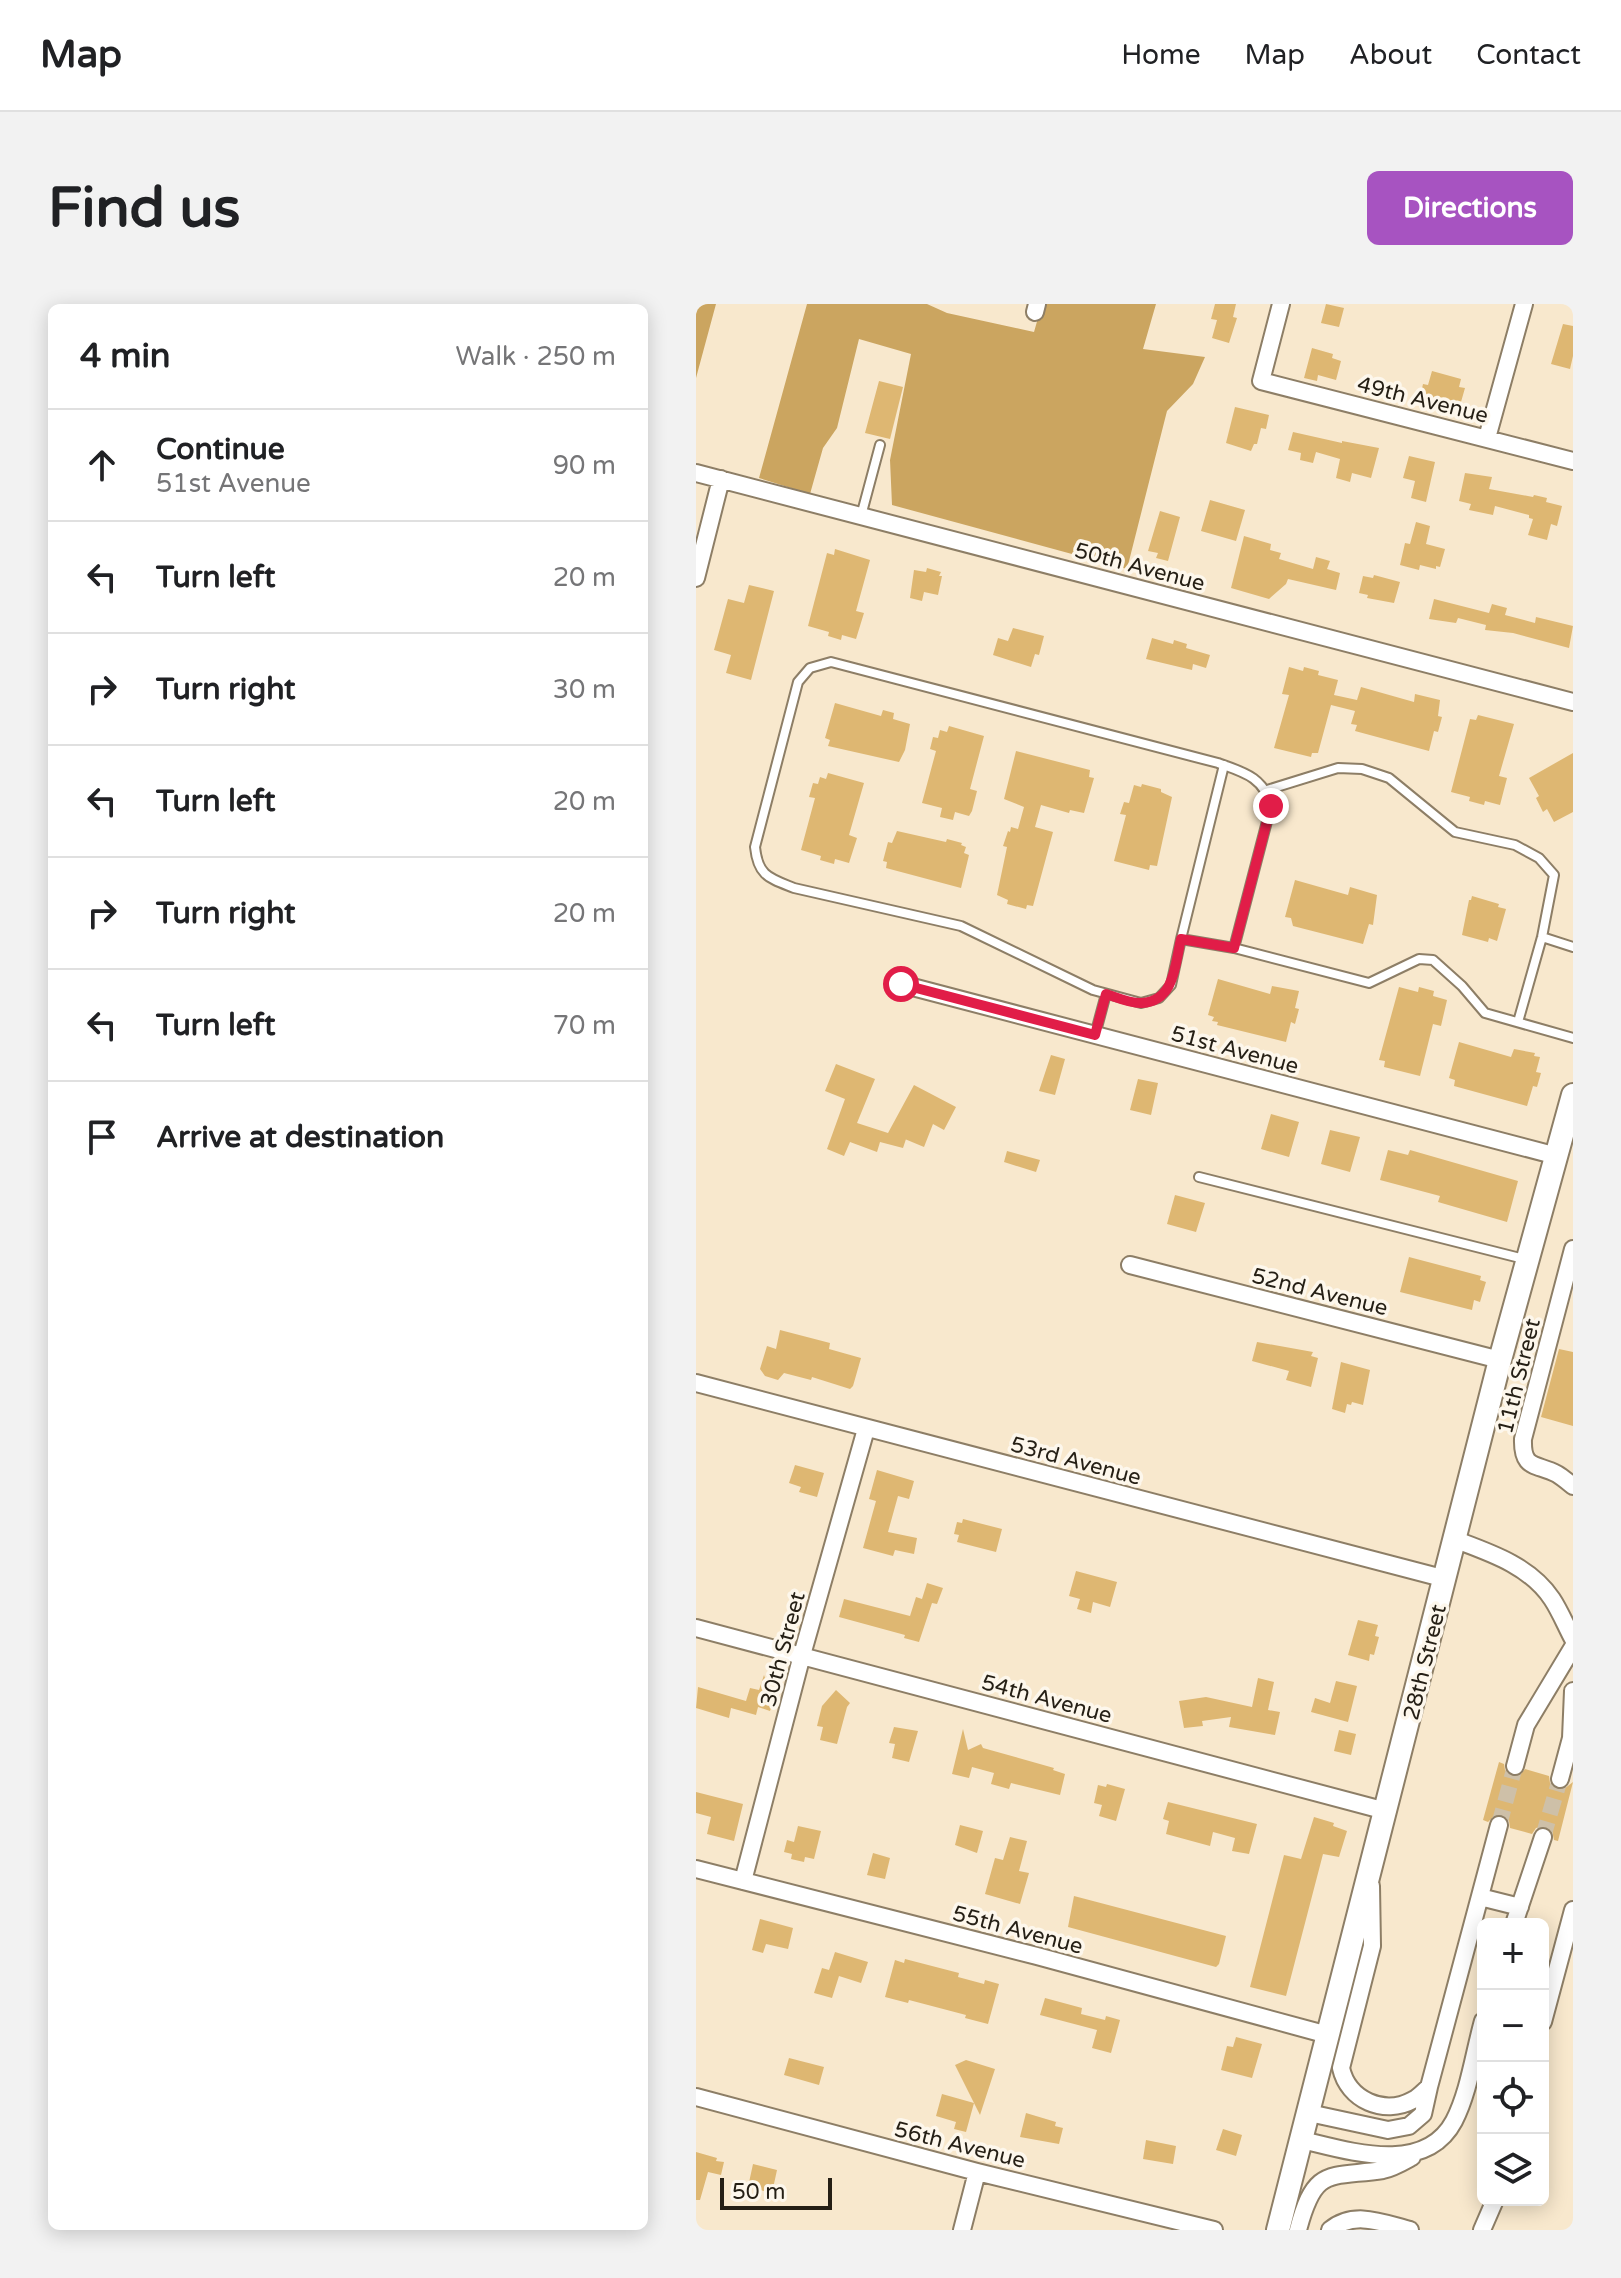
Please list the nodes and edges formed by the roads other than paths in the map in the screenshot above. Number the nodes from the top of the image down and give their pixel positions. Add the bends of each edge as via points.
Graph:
1 (1281, 304) edge
2 (1524, 304) edge
3 (1487, 438) junction
4 (880, 445) dead end
5 (1573, 461) edge
6 (696, 473) edge
7 (721, 479) junction
8 (861, 516) junction
9 (696, 578) edge
10 (1573, 702) edge
11 (1224, 765) junction
12 (1267, 790) junction
13 (1542, 937) junction
14 (1181, 939) junction
15 (1573, 947) edge
16 (1234, 948) junction
17 (901, 984) dead end
18 (1106, 994) junction
19 (1518, 1022) junction
20 (1095, 1035) junction
21 (1573, 1038) edge
22 (1573, 1095) edge
23 (1557, 1156) junction
24 (1199, 1177) dead end
25 (1573, 1249) edge
26 (1528, 1259) junction
27 (1130, 1265) dead end
28 (1500, 1360) junction
29 (696, 1383) edge
30 (866, 1429) junction
31 (1573, 1486) edge
32 (1456, 1540) junction
33 (1446, 1579) junction
34 (696, 1628) edge
35 (1573, 1639) edge
36 (1573, 1647) edge
37 (802, 1655) junction
38 (1573, 1691) edge
39 (1515, 1766) tunnel mouth
40 (1560, 1779) tunnel mouth
41 (1386, 1811) junction
42 (1499, 1825) tunnel mouth
43 (1543, 1837) tunnel mouth
44 (1371, 1868) junction
45 (696, 1869) edge
46 (743, 1881) junction
47 (1480, 1897) junction
48 (1520, 1907) junction
49 (1573, 1910) edge
50 (1516, 1918) edge
51 (1549, 2000) edge
52 (1328, 2035) junction
53 (1477, 2041) edge
54 (1429, 2087) junction
55 (696, 2097) edge
56 (1309, 2113) junction
57 (1302, 2140) junction
58 (1425, 2151) junction
59 (977, 2172) junction
60 (1494, 2206) edge
61 (962, 2230) edge
62 (1214, 2230) edge
63 (1278, 2230) edge
64 (1298, 2230) edge
65 (1330, 2230) edge
66 (1410, 2230) edge
67 (1482, 2230) edge

1 - 3 street, 49th Avenue via 1261,381
2 - 3 street
3 - 5 street, 49th Avenue
4 - 8 lane
6 - 7 street, 50th Avenue
7 - 8 street, 50th Avenue
7 - 9 street
8 - 10 street, 50th Avenue
11 - 12 lane via 1254,776
11 - 14 lane
11 - 18 lane via 831,662 810,668 798,682 755,847 757,865 769,878 961,926
12 - 13 lane via 1338,768 1362,769 1389,778 1455,832 1515,845 1539,858 1554,875
12 - 16 lane via 1271,806
13 - 15 lane
13 - 19 lane
14 - 16 lane
14 - 18 lane via 1171,985 1159,998 1141,1003
16 - 19 lane via 1369,983 1419,959 1433,960 1485,1013
17 - 20 street, 51st Avenue
18 - 20 lane
19 - 21 lane
20 - 23 street, 51st Avenue
22 - 23 main road, 28th Street
23 - 26 main road, 28th Street
24 - 26 lane
25 - 31 street, 11th Street via 1523,1453 1536,1468
26 - 28 main road, 28th Street
27 - 28 street, 52nd Avenue
28 - 32 main road, 28th Street
29 - 30 street, 53rd Avenue
30 - 33 street, 53rd Avenue
30 - 37 street, 30th Street
32 - 33 main road, 28th Street
32 - 35 street via 1528,1573 1551,1597
33 - 41 main road, 28th Street
34 - 37 street, 54th Avenue
36 - 39 street via 1526,1725
37 - 41 street, 54th Avenue
37 - 46 street, 30th Street
38 - 40 street via 1571,1738
41 - 44 main road, 28th Street
42 - 47 street
43 - 48 street
44 - 52 main road, 28th Street
44 - 54 street via 1372,1946 1341,2068 1344,2083 1370,2103 1389,2106 1413,2100
45 - 46 street, 55th Avenue
46 - 52 street, 55th Avenue
47 - 48 street
47 - 54 street
48 - 50 street
49 - 51 street
52 - 56 main road, 28th Street
53 - 58 street via 1453,2122
54 - 56 street via 1423,2114 1409,2126 1388,2130
55 - 59 street, 56th Avenue
56 - 57 main road, 28th Street
57 - 58 street via 1379,2154
57 - 63 main road, 28th Street
58 - 64 street via 1386,2170 1355,2171 1318,2183
59 - 61 street
59 - 62 street, 56th Avenue
60 - 67 street
65 - 66 street via 1359,2218

